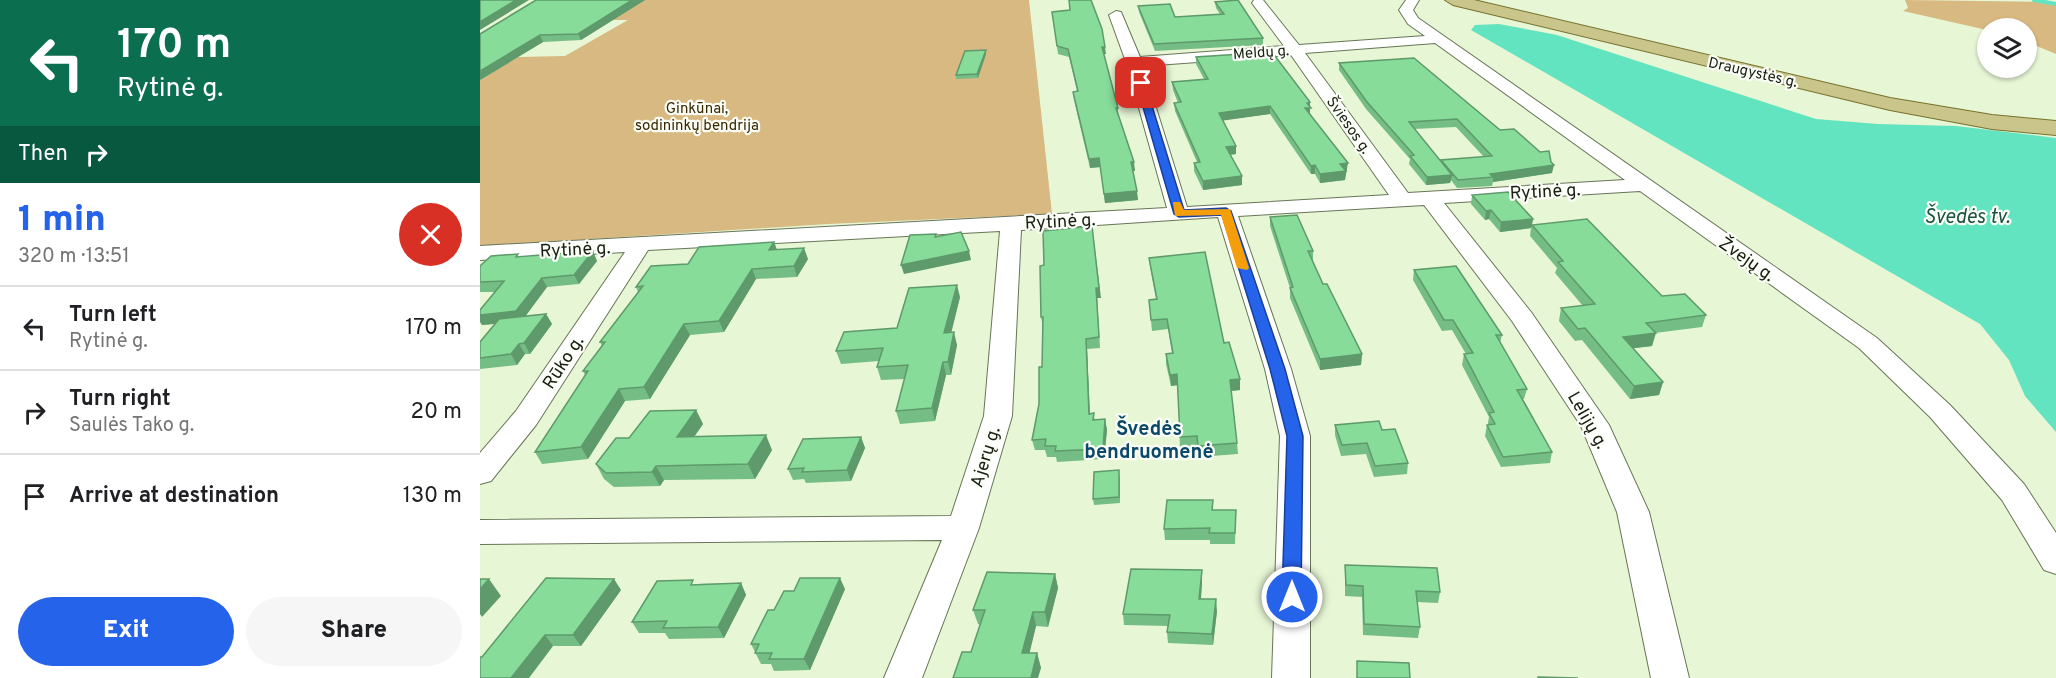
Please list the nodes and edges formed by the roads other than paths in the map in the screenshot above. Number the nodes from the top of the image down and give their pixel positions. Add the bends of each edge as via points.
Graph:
1 (1413, 0) edge
2 (1453, 0) edge
3 (1258, 3) dead end
4 (1116, 15) dead end
5 (1438, 39) junction
6 (1295, 50) junction
7 (1134, 62) junction
8 (2056, 128) edge
9 (1641, 185) junction
10 (1416, 199) junction
11 (1226, 211) junction
12 (1179, 214) junction
13 (1011, 224) junction
14 (640, 246) junction
15 (480, 253) edge
16 (480, 473) edge
17 (963, 528) junction
18 (480, 532) edge
19 (2056, 561) edge
20 (903, 678) edge
21 (1291, 678) edge
22 (1670, 678) edge

1 - 5 street, Žvejų g. via 1407,14
2 - 8 main road, Draugystės g. via 1890,104
3 - 6 street, Šviesos g.
4 - 7 street
5 - 6 street, Meldų g.
5 - 9 street, Žvejų g.
6 - 7 street, Meldų g.
6 - 10 street, Šviesos g.
7 - 12 street
9 - 10 street, Rytinė g.
9 - 19 street, Žvejų g. via 1868,343 1940,411 2013,492
10 - 11 street, Rytinė g.
10 - 22 street, Lelijų g. via 1515,307 1595,425 1633,512
11 - 12 street, Rytinė g.
11 - 21 street via 1278,369 1295,436
12 - 13 street, Rytinė g.
13 - 14 street, Rytinė g.
13 - 17 street, Ajerų g. via 998,416
14 - 15 street, Rytinė g.
14 - 16 street, Rūko g. via 526,418
17 - 18 street
17 - 20 street, Ajerų g.

